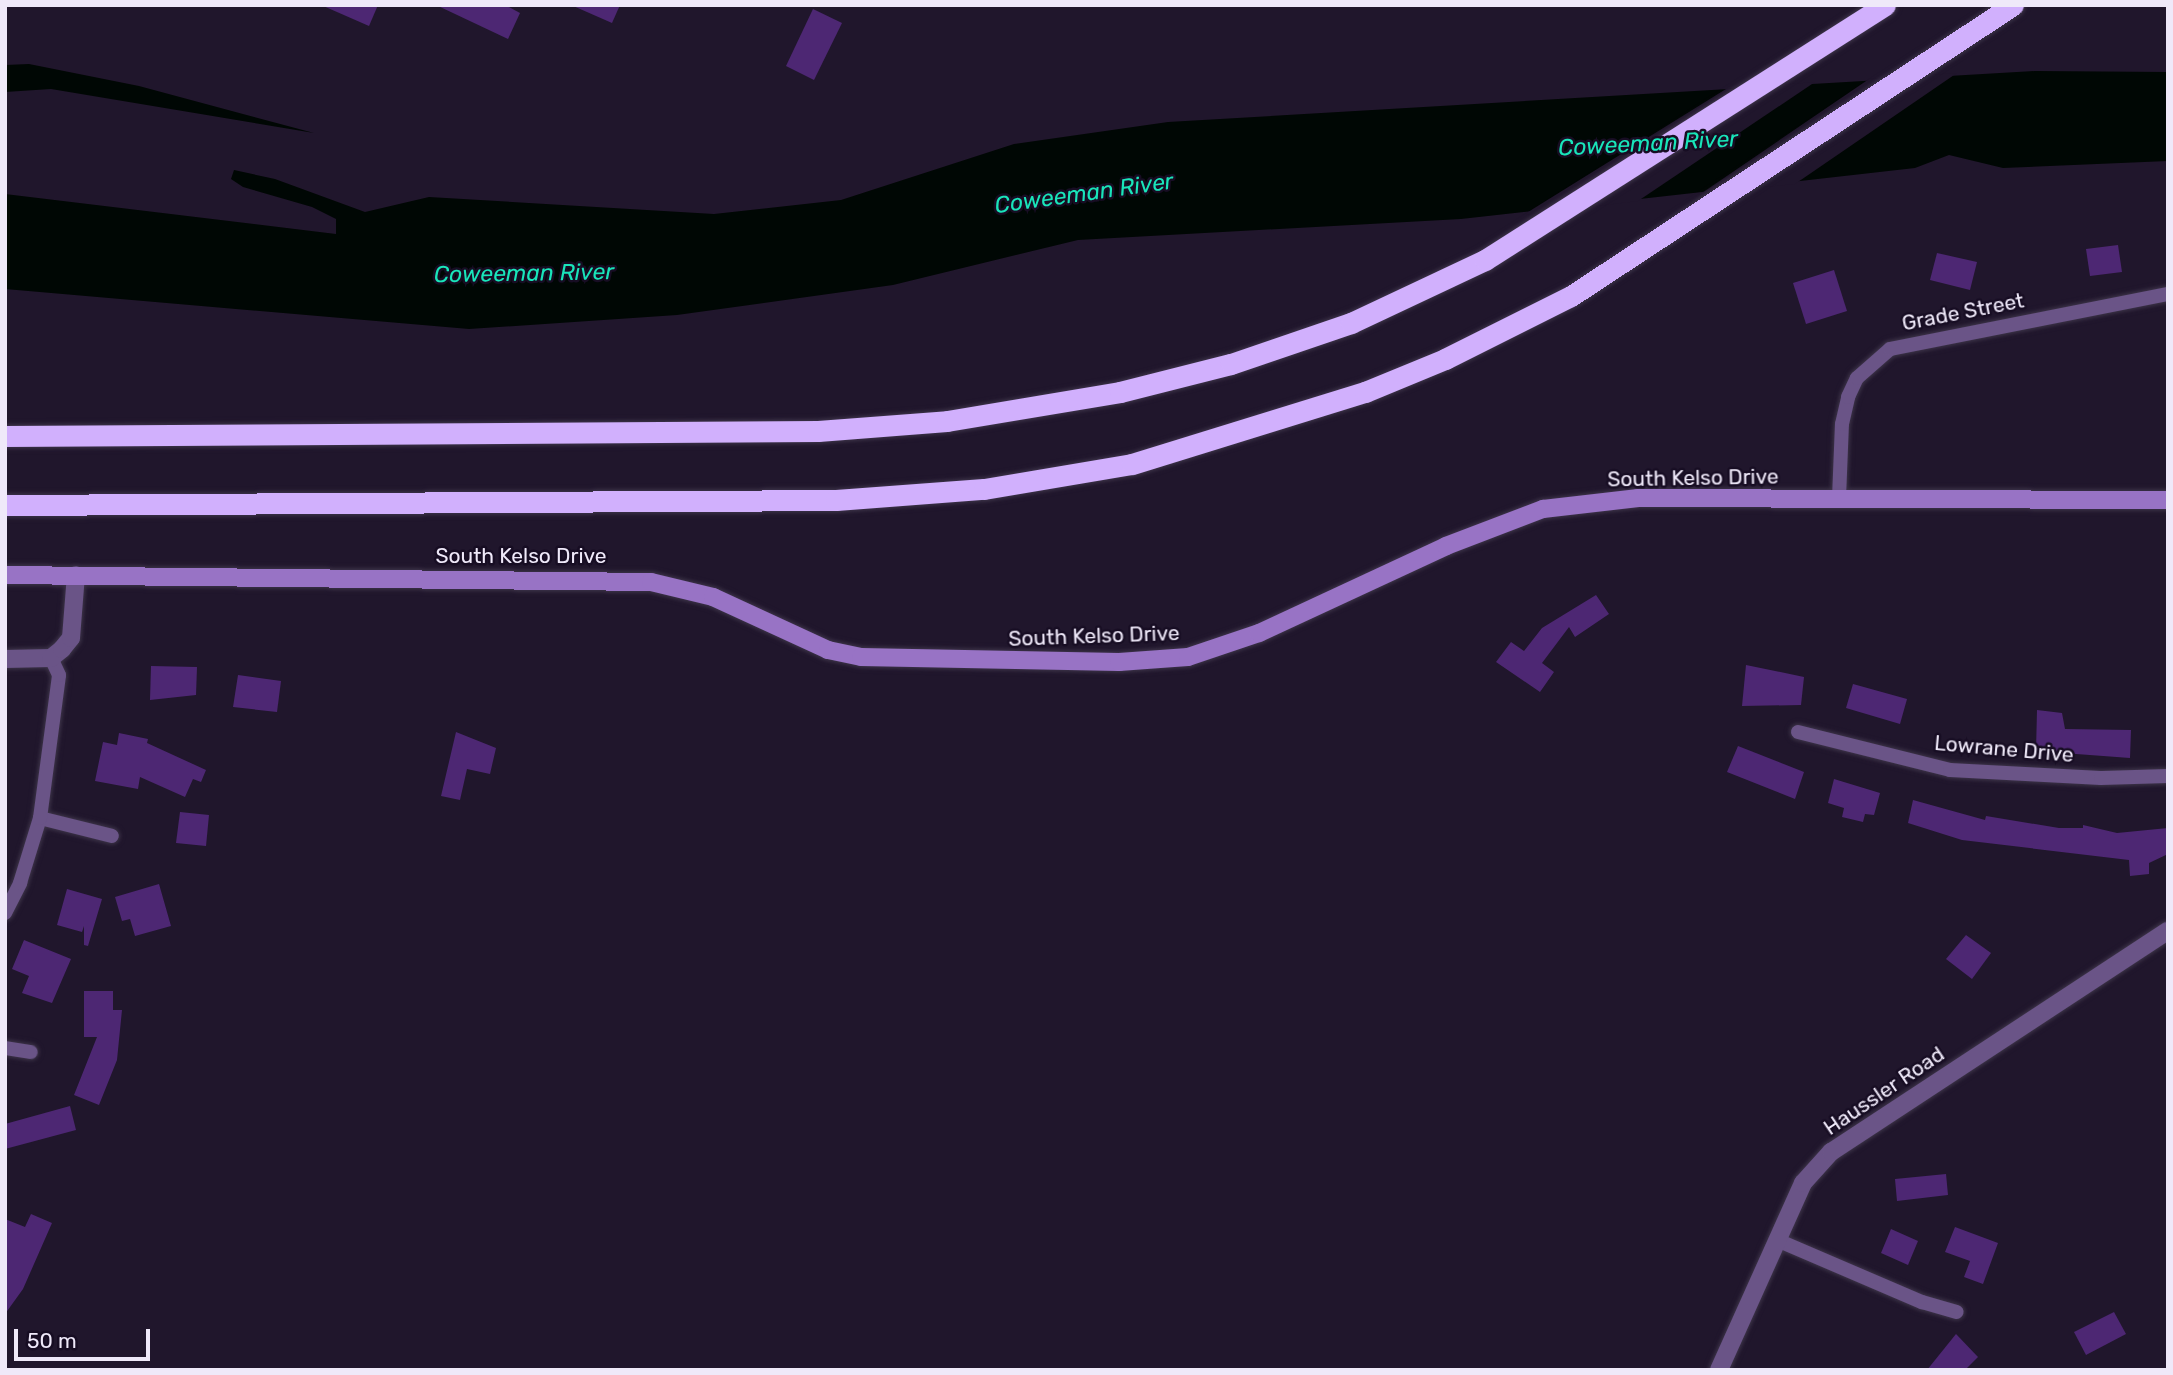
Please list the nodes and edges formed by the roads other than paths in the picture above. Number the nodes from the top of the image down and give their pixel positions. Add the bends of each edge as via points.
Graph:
1 (1885, 5) edge
2 (2013, 5) edge
3 (2168, 295) edge
4 (5, 436) edge
5 (1839, 498) junction
6 (2168, 500) edge
7 (5, 505) edge
8 (5, 575) edge
9 (76, 575) junction
10 (51, 658) junction
11 (5, 659) edge
12 (1798, 732) dead end
13 (2168, 776) edge
14 (40, 818) junction
15 (111, 836) dead end
16 (5, 913) edge
17 (2168, 931) edge
18 (5, 1048) edge
19 (31, 1052) dead end
20 (1777, 1240) junction
21 (1957, 1311) dead end
22 (1719, 1370) edge

1 - 4 highway via 1485,260 1351,323 1231,364 1120,392 947,421 818,431
2 - 7 highway via 1571,296 1446,359 1365,392 1195,446 1056,479 836,500
3 - 5 street, Grade Street via 1890,349 1857,378 1848,397 1842,424
5 - 6 main road, South Kelso Drive
5 - 9 main road, South Kelso Drive via 1638,498 1543,509 1513,517 1238,640 1188,657 1119,662 860,657 828,650 713,597 651,582
8 - 9 main road, South Kelso Drive
9 - 10 street via 71,638
10 - 11 street
10 - 14 street via 59,675
12 - 13 street, Lowrane Drive via 1950,770 2101,778
14 - 15 street
14 - 16 street via 20,883
17 - 20 street, Haussler Road via 1831,1152 1804,1184
18 - 19 street
20 - 21 street via 1922,1302
20 - 22 street, Haussler Road

